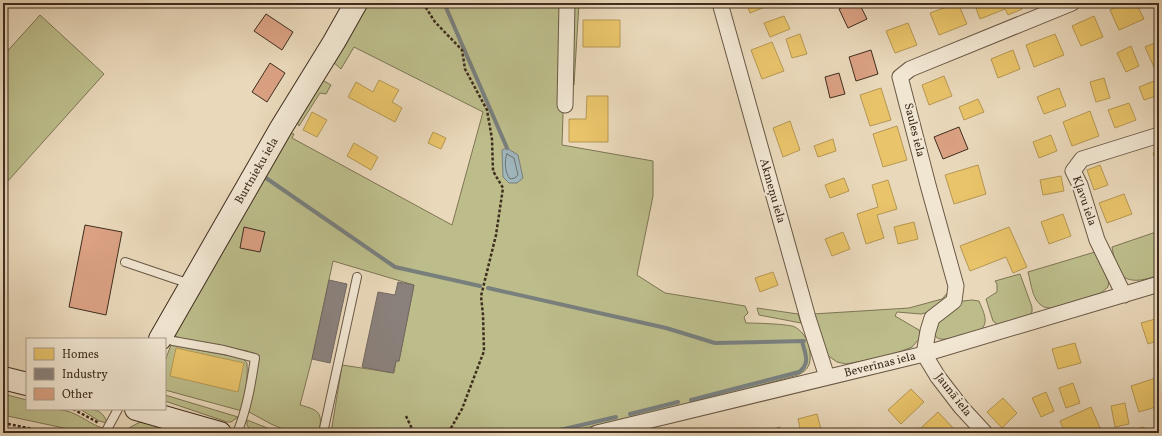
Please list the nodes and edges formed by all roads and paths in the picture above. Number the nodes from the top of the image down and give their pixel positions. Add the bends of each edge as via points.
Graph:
1 (356, 3) edge
2 (423, 3) edge
3 (567, 3) edge
4 (720, 3) edge
5 (1072, 3) edge
6 (565, 105) dead end
7 (1159, 135) edge
8 (125, 262) dead end
9 (357, 277) dead end
10 (191, 284) junction
11 (1159, 284) edge
12 (1124, 295) junction
13 (161, 337) edge
14 (166, 339) edge
15 (924, 354) junction
16 (3, 378) edge
17 (827, 378) junction
18 (26, 384) edge
19 (75, 410) edge
20 (117, 410) edge
21 (140, 410) edge
22 (406, 416) dead end
23 (3, 423) edge
24 (100, 424) dead end
25 (451, 428) junction
26 (645, 428) edge
27 (52, 433) edge
28 (105, 433) edge
29 (220, 433) edge
30 (238, 433) edge
31 (323, 433) edge
32 (414, 433) edge
33 (442, 433) edge
34 (450, 433) edge
35 (597, 433) edge
36 (985, 433) edge

1 - 10 street, Burtnieku iela
2 - 25 path via 435,22 462,50 465,69 487,110 492,139 493,171 502,188 496,235 481,296 484,351 462,409
3 - 6 street
4 - 17 street, Akmeņu iela
5 - 15 street, Saules iela via 910,69 900,77 956,286 954,301 932,318
7 - 12 street, Kļavu iela via 1082,159 1074,170 1097,240
8 - 10 lane
9 - 31 lane
10 - 13 street, Burtnieku iela
11 - 12 street, Beverīnas iela
12 - 15 street, Beverīnas iela
14 - 30 lane via 255,358
15 - 17 street, Beverīnas iela
15 - 36 street, Jaunā iela via 960,407
16 - 18 street
17 - 26 street, Beverīnas iela
19 - 24 path
20 - 28 lane
21 - 29 street
22 - 32 path
23 - 27 path
25 - 33 path
25 - 34 path
26 - 35 street, Beverīnas iela

